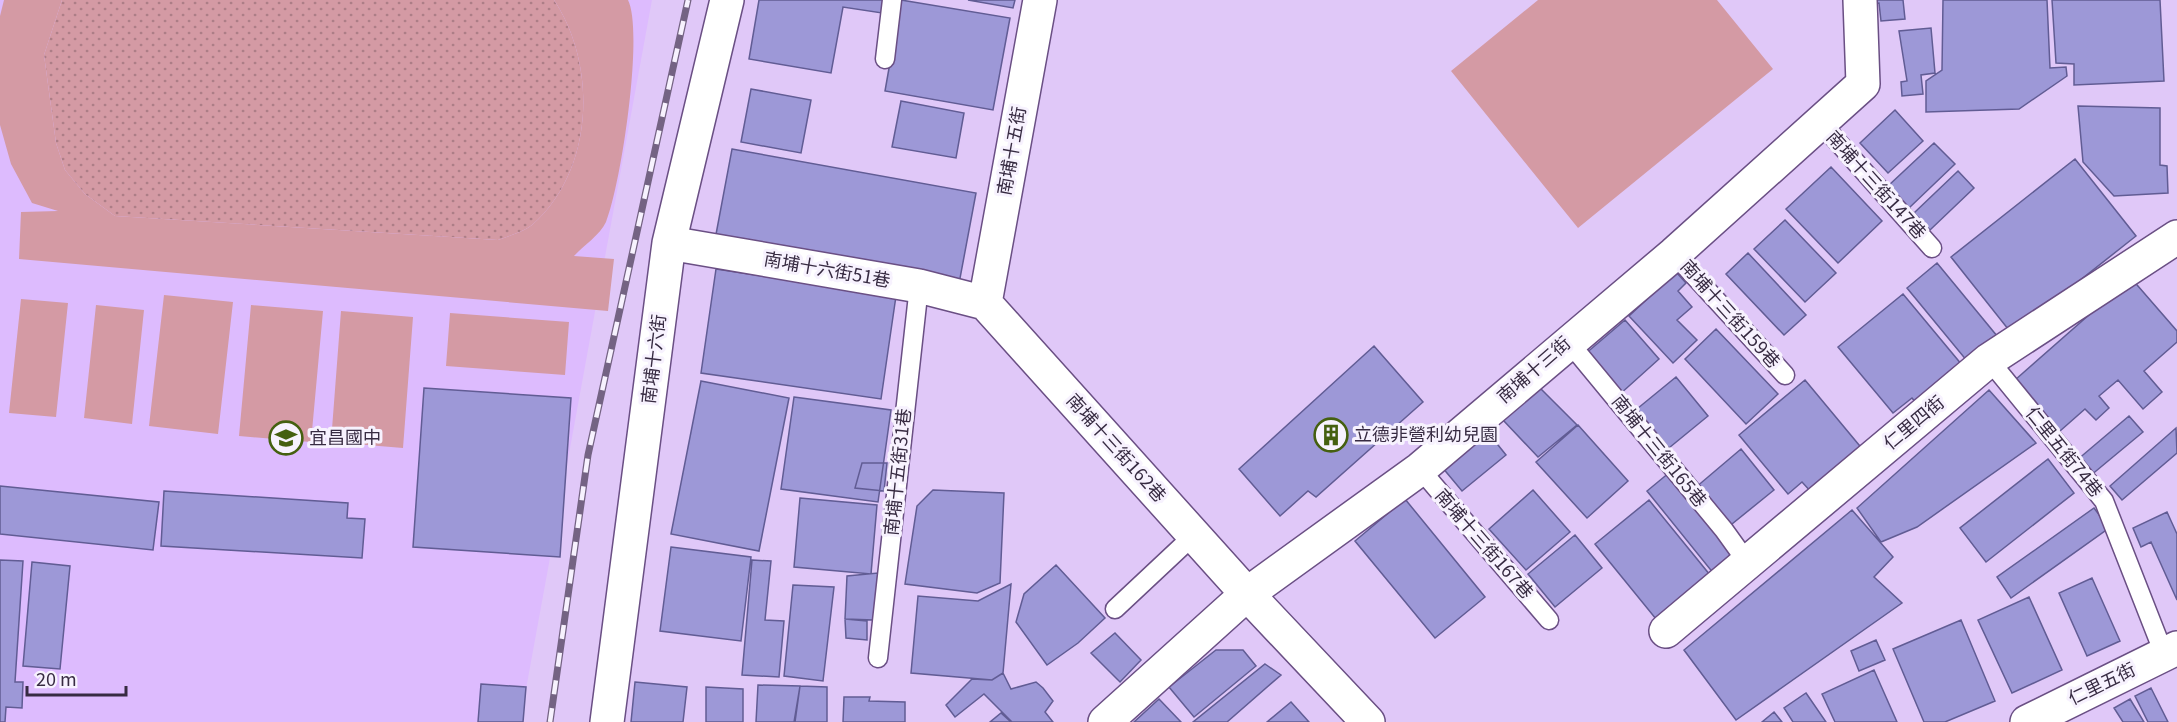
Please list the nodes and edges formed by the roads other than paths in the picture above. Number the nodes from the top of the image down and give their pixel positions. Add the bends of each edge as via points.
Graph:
1 (727, 0) edge
2 (892, 0) edge
3 (1040, 0) edge
4 (1860, 0) edge
5 (885, 59) dead end
6 (1820, 122) junction
7 (2177, 237) edge
8 (669, 243) junction
9 (1932, 248) dead end
10 (1674, 254) junction
11 (919, 286) junction
12 (985, 303) junction
13 (1568, 341) junction
14 (1989, 360) junction
15 (1785, 375) dead end
16 (1420, 469) junction
17 (1194, 535) junction
18 (1747, 562) junction
19 (1248, 594) junction
20 (1115, 609) dead end
21 (1549, 620) dead end
22 (1666, 631) dead end
23 (2170, 651) edge
24 (878, 658) dead end
25 (607, 722) edge
26 (1105, 722) edge
27 (1368, 722) edge
28 (2027, 722) edge

1 - 8 street, 南埔十六街
2 - 5 lane
3 - 12 street, 南埔十五街
4 - 6 street, 南埔十三街 via 1863,84
6 - 9 lane, 南埔十三街147巷
6 - 10 street, 南埔十三街
7 - 14 street, 仁里四街
8 - 11 street, 南埔十六街51巷
8 - 25 street, 南埔十六街
10 - 13 street, 南埔十三街
10 - 15 lane, 南埔十三街159巷
11 - 12 street, 南埔十六街51巷
11 - 24 lane, 南埔十五街31巷
12 - 17 street, 南埔十三街162巷
13 - 16 street, 南埔十三街
13 - 18 lane, 南埔十三街165巷
14 - 18 street, 仁里四街
14 - 23 lane, 仁里五街74巷 via 2104,501
16 - 19 street, 南埔十三街
16 - 21 lane, 南埔十三街167巷
17 - 19 street, 南埔十三街162巷
17 - 20 lane
18 - 22 street, 仁里四街
19 - 26 street, 南埔十三街
19 - 27 street, 南埔十三街162巷
23 - 28 street, 仁里五街

